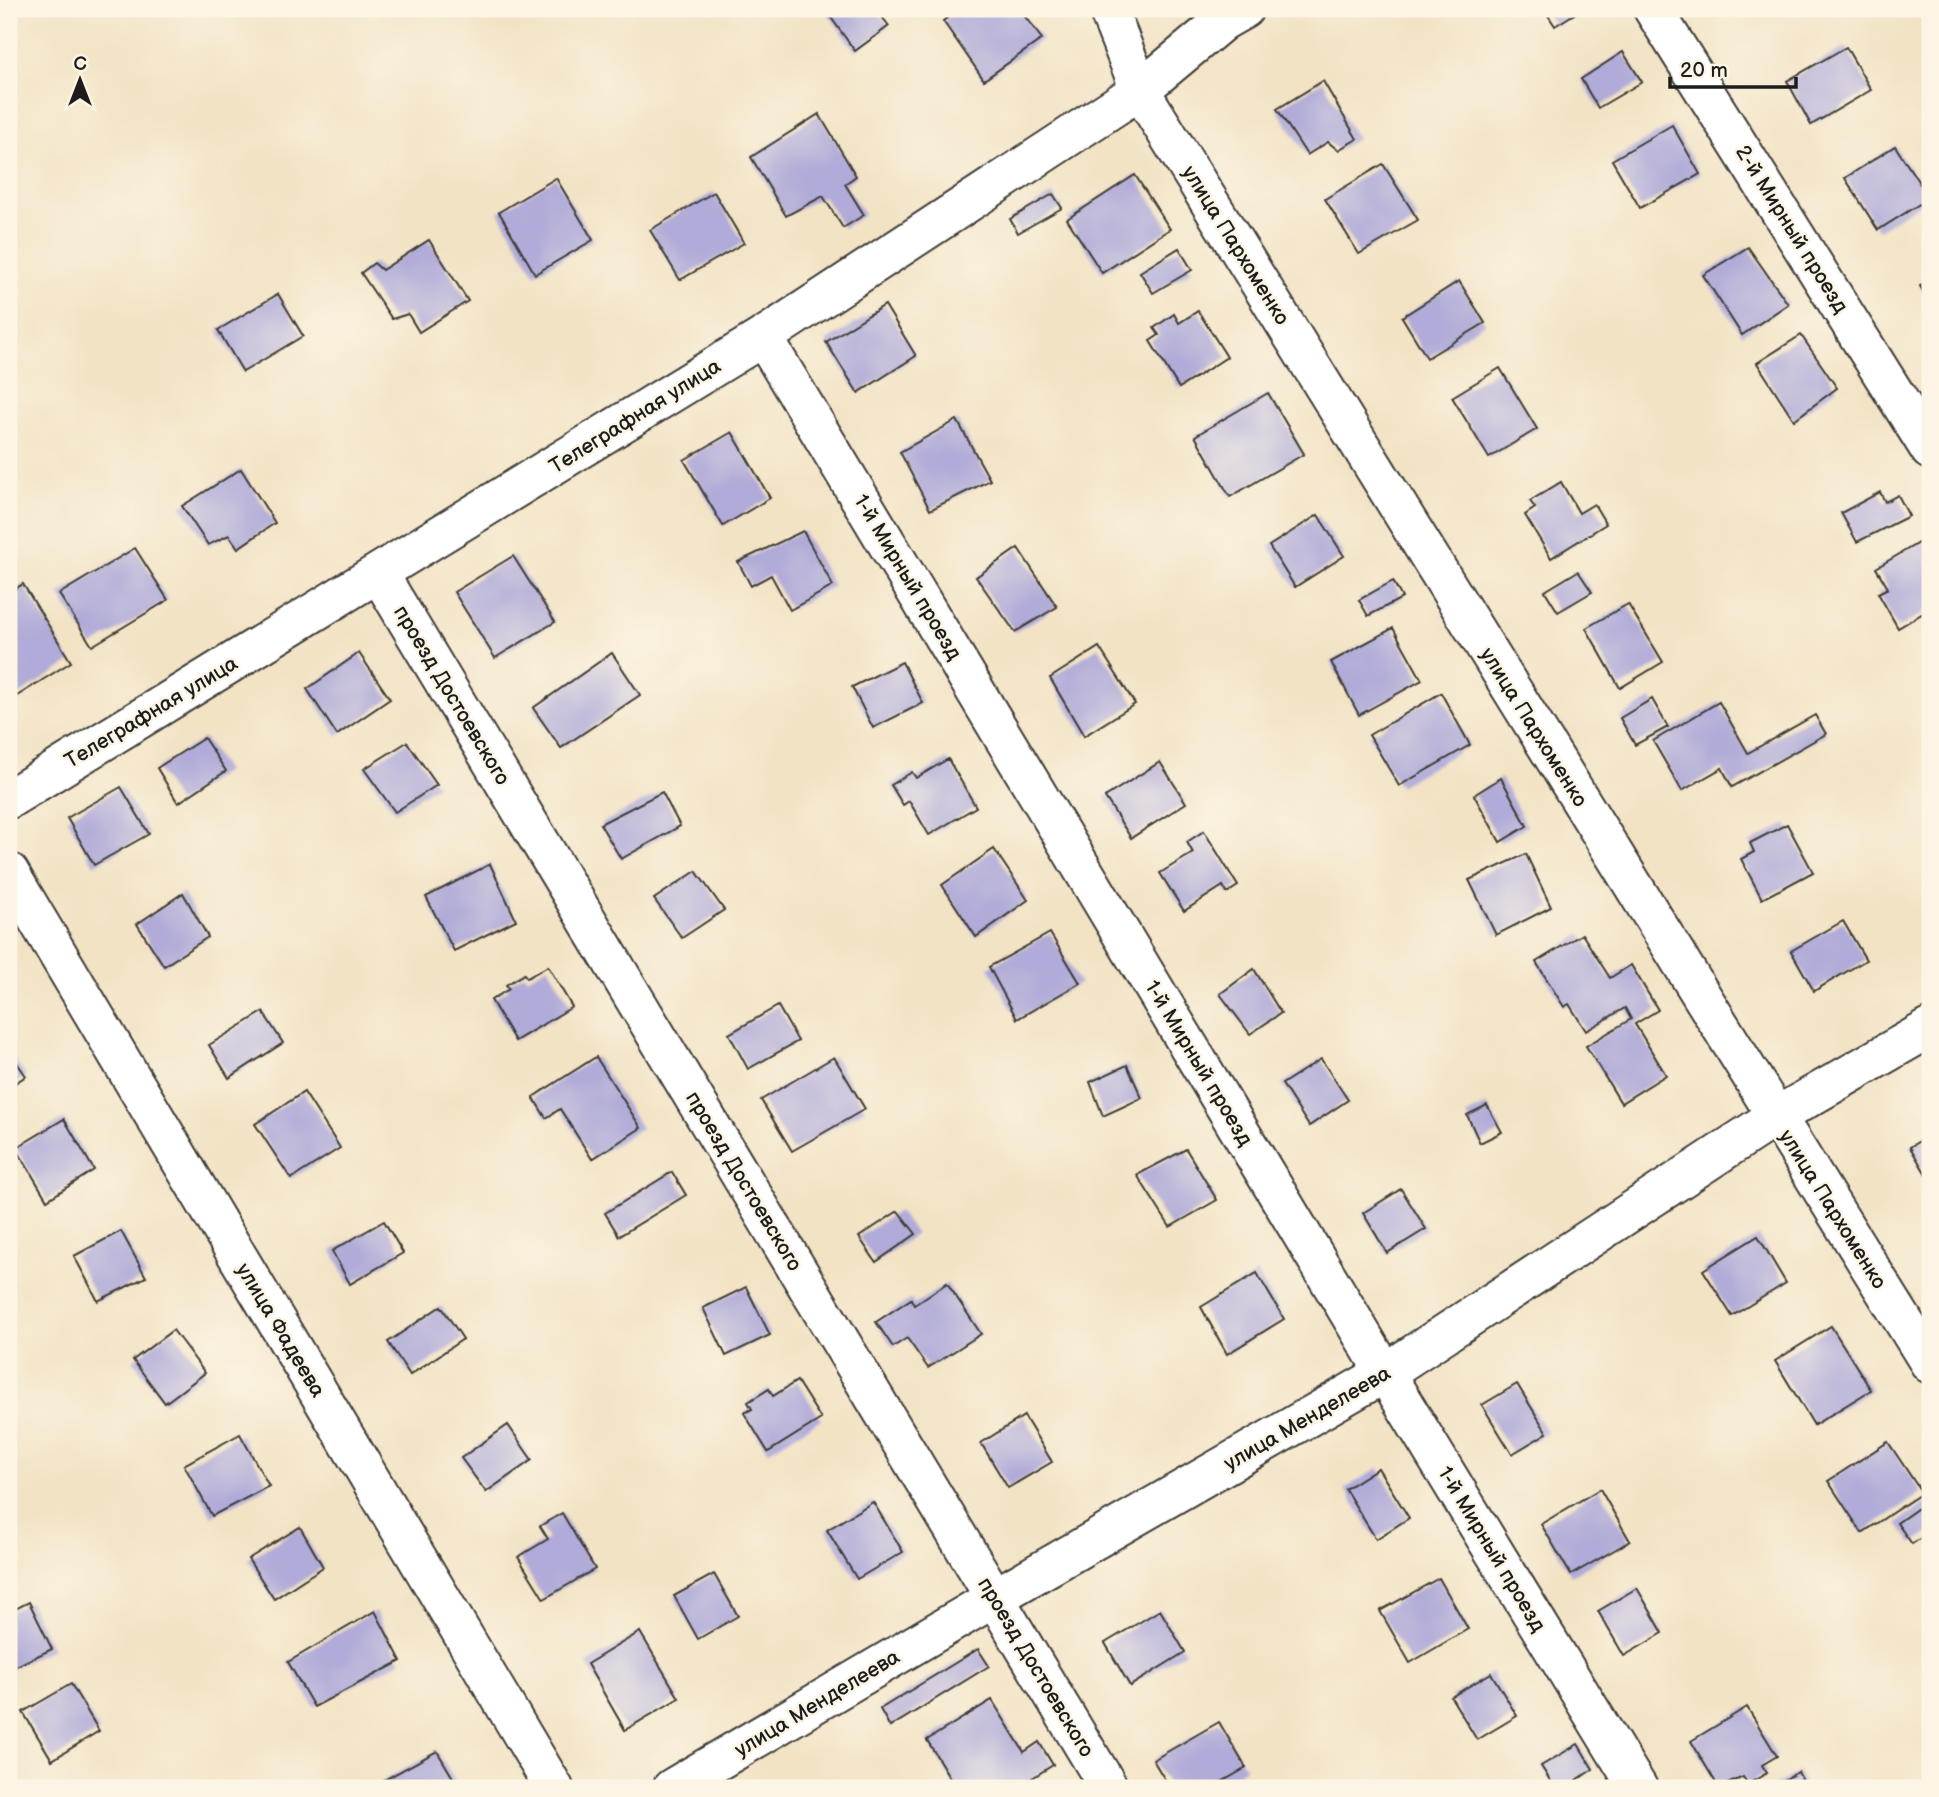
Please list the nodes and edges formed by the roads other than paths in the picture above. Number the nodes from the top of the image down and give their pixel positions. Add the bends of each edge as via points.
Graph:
1 (1108, 9) edge
2 (1244, 9) edge
3 (1653, 9) edge
4 (1140, 90) junction
5 (764, 337) junction
6 (1930, 450) edge
7 (379, 574) junction
8 (9, 799) edge
9 (9, 872) edge
10 (1930, 1028) edge
11 (1775, 1117) junction
12 (1930, 1364) edge
13 (1385, 1373) junction
14 (993, 1598) junction
15 (554, 1788) edge
16 (672, 1788) edge
17 (1110, 1788) edge
18 (1638, 1788) edge

1 - 4 street, улица Пархоменко
2 - 4 street, Телеграфная улица
3 - 6 street, 2-й Мирный проезд
4 - 5 street, Телеграфная улица
4 - 11 street, улица Пархоменко
5 - 7 street, Телеграфная улица
5 - 13 street, 1-й Мирный проезд
7 - 8 street, Телеграфная улица
7 - 14 street, проезд Достоевского
9 - 15 street, улица Фадеева
10 - 11 street, улица Менделеева
11 - 12 street, улица Пархоменко
11 - 13 street, улица Менделеева
13 - 14 street, улица Менделеева
13 - 18 street, 1-й Мирный проезд
14 - 16 street, улица Менделеева
14 - 17 street, проезд Достоевского

